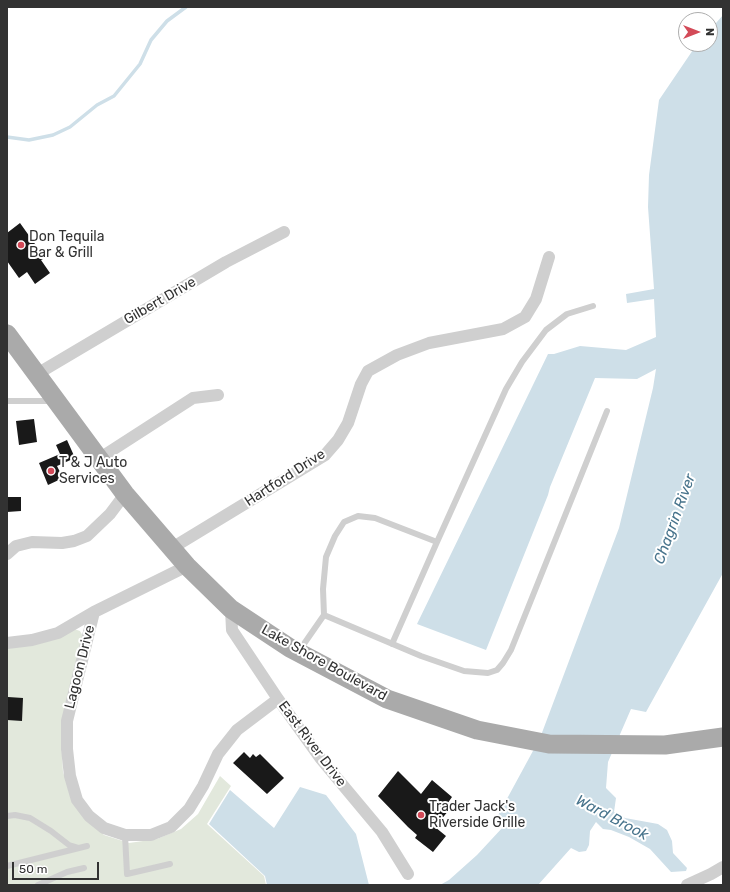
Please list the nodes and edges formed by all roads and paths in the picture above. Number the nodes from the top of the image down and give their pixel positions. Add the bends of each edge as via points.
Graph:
1 (284, 232) dead end
2 (549, 257) dead end
3 (593, 306) dead end
4 (7, 334) edge
5 (37, 374) junction
6 (218, 395) dead end
7 (7, 401) edge
8 (57, 401) junction
9 (607, 411) dead end
10 (100, 458) junction
11 (125, 494) junction
12 (437, 542) junction
13 (172, 548) junction
14 (7, 554) edge
15 (187, 566) junction
16 (231, 609) junction
17 (94, 612) junction
18 (324, 615) junction
19 (7, 643) edge
20 (392, 644) junction
21 (298, 652) junction
22 (278, 699) junction
23 (723, 737) edge
24 (7, 816) edge
25 (125, 835) junction
26 (87, 846) dead end
27 (79, 848) junction
28 (170, 864) dead end
29 (7, 866) edge
30 (723, 867) edge
31 (84, 868) dead end
32 (408, 874) dead end
33 (38, 885) edge
34 (687, 885) edge

1 - 5 street, Gilbert Drive via 226,262
2 - 13 street, Hartford Drive via 536,299 525,317 503,329 422,346 397,355 368,371 348,423 325,455
3 - 12 lane via 566,314 546,330 522,362 506,389
4 - 5 main road, Lake Shore Boulevard
5 - 8 main road, Lake Shore Boulevard
6 - 10 street via 193,398
7 - 8 lane
8 - 10 main road, Lake Shore Boulevard
9 - 20 lane via 511,650 497,670 488,673 464,671
10 - 11 main road, Lake Shore Boulevard
11 - 13 main road, Lake Shore Boulevard
11 - 14 street via 110,514 87,536 62,543 32,542 16,546
12 - 18 lane via 375,518 358,516 344,522 326,557
12 - 20 lane
13 - 15 main road, Lake Shore Boulevard
15 - 16 main road, Lake Shore Boulevard
15 - 17 street, Lagoon Drive
16 - 21 main road, Lake Shore Boulevard
16 - 22 street, East River Drive via 232,630
17 - 19 street via 58,633
17 - 25 street, Lagoon Drive via 67,721 70,776 77,800 89,816 104,828
18 - 20 lane
18 - 21 lane
21 - 23 main road, Lake Shore Boulevard via 387,699 476,730 549,744 665,745
22 - 25 street via 237,730 218,754 189,809 171,827 151,835
22 - 32 street, East River Drive via 321,759 382,832
24 - 27 lane via 30,818 69,845
25 - 28 lane via 127,874
26 - 27 lane
27 - 29 lane
30 - 34 street
31 - 33 lane via 67,872

